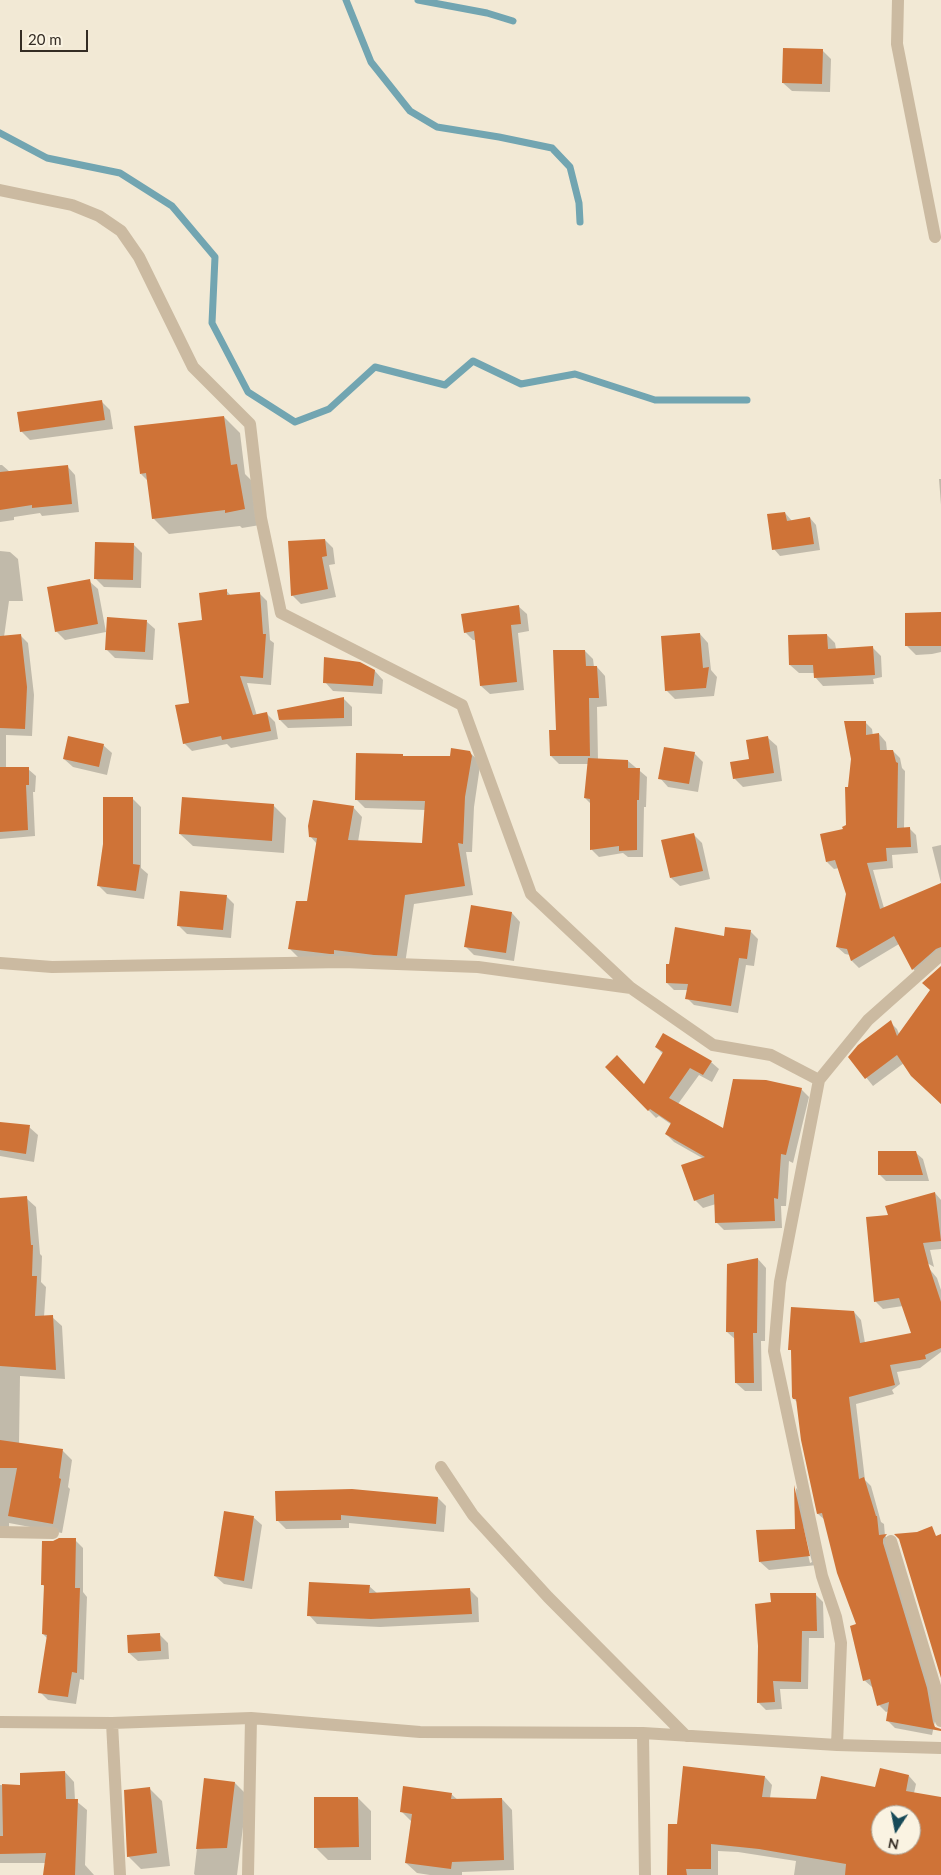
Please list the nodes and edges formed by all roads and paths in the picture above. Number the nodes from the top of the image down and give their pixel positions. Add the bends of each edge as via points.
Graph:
1 (898, 0) edge
2 (0, 190) edge
3 (935, 237) dead end
4 (941, 954) edge
5 (0, 963) edge
6 (631, 988) junction
7 (819, 1080) junction
8 (441, 1467) dead end
9 (0, 1532) edge
10 (53, 1533) dead end
11 (891, 1541) dead end
12 (251, 1718) junction
13 (941, 1721) edge
14 (0, 1722) edge
15 (112, 1723) junction
16 (643, 1733) junction
17 (686, 1736) junction
18 (837, 1745) junction
19 (941, 1748) edge
20 (120, 1875) edge
21 (248, 1875) edge
22 (645, 1875) edge

1 - 3 street via 897,44
2 - 6 street via 72,205 99,216 121,231 139,257 193,367 250,424 261,518 280,613 462,705 531,894
4 - 7 street via 868,1020
5 - 6 street via 52,967 344,962 478,967
6 - 7 street via 713,1045 770,1055
7 - 18 street via 780,1282 774,1351 822,1576 841,1643
8 - 17 street via 473,1515
9 - 10 street
11 - 13 street via 935,1686
12 - 15 street
12 - 16 street via 420,1732
12 - 21 street
14 - 15 street
15 - 20 street
16 - 17 street
16 - 22 street
17 - 18 street
18 - 19 street

